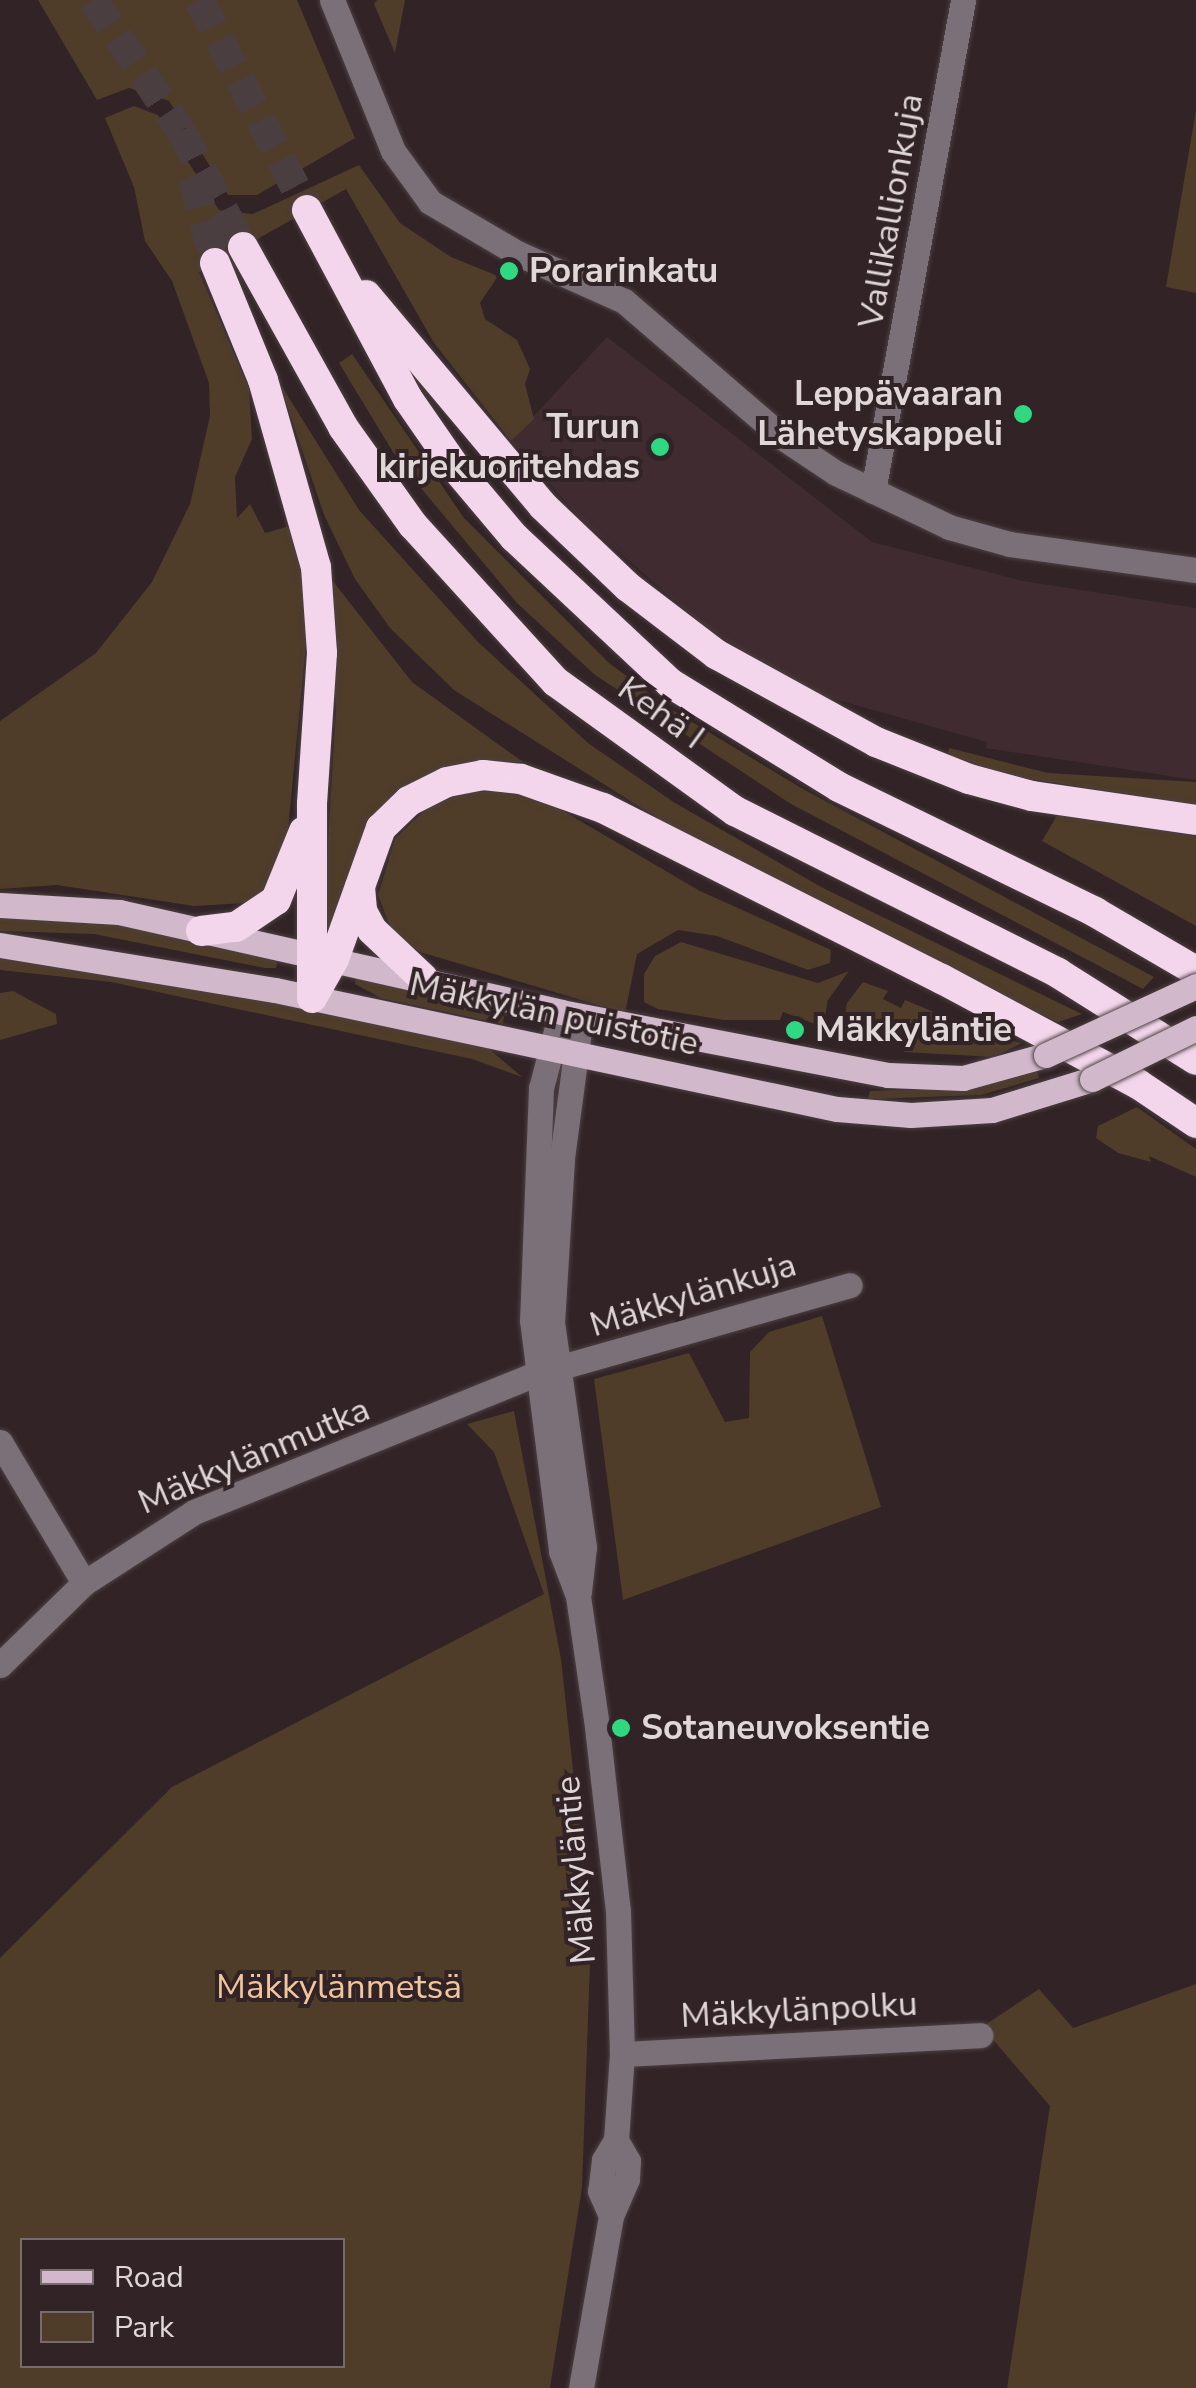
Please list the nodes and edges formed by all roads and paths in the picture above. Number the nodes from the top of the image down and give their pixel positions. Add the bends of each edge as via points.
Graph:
1 (332, 0) edge
2 (964, 0) edge
3 (307, 210) tunnel mouth
4 (244, 247) tunnel mouth
5 (326, 247) junction
6 (215, 262) tunnel mouth
7 (873, 491) junction
8 (1196, 570) edge
9 (312, 804) junction
10 (1196, 820) edge
11 (360, 887) junction
12 (0, 905) edge
13 (201, 931) junction
14 (0, 945) edge
15 (322, 956) junction
16 (1196, 971) edge
17 (423, 978) junction
18 (1196, 986) edge
19 (312, 998) junction
20 (571, 1014) junction
21 (1196, 1028) edge
22 (548, 1049) junction
23 (580, 1056) junction
24 (1196, 1060) edge
25 (1196, 1123) edge
26 (850, 1284) dead end
27 (545, 1372) junction
28 (0, 1442) edge
29 (84, 1582) junction
30 (0, 1665) edge
31 (980, 2035) dead end
32 (622, 2054) junction
33 (581, 2388) edge

1 - 7 street via 393,151 430,202 624,301 782,438
2 - 7 street, Vallikallionkuja
3 - 5 highway, Kehä I
4 - 24 highway, Kehä I via 343,426 403,511 472,596 556,682 734,811 1058,973
5 - 10 highway via 543,506 628,588 716,654 876,742 970,779 1032,796
5 - 16 highway, Kehä I via 408,399 454,467 514,537 670,683 840,787 1095,912
6 - 9 highway via 263,380 316,567 322,653
7 - 8 street via 949,526 1010,544
9 - 13 highway via 276,900 236,927
9 - 15 highway
11 - 15 highway
11 - 17 highway via 372,930
11 - 25 highway via 382,828 409,801 447,782 484,775 520,779 603,808 942,979 1138,1084
12 - 13 main road, Mäkkylän puistotie via 78,905
13 - 15 main road, Mäkkylän puistotie
14 - 19 main road, Mäkkylän puistotie
15 - 17 main road, Mäkkylän puistotie
15 - 19 highway
17 - 20 main road, Mäkkylän puistotie
18 - 20 main road, Mäkkylän puistotie, bridge via 1046,1056 995,1073 929,1079
19 - 22 main road, Mäkkylän puistotie
20 - 22 street, Mäkkyläntie
20 - 23 street, Mäkkyläntie
21 - 23 main road, Mäkkylän puistotie, bridge via 1092,1079 1008,1107 911,1115 805,1104
22 - 23 main road, Mäkkylän puistotie
22 - 27 street, Mäkkyläntie via 540,1108
23 - 27 street, Mäkkyläntie via 562,1158
26 - 27 street, Mäkkylänkuja
27 - 29 street, Mäkkylänmutka via 194,1512
27 - 32 street, Mäkkyläntie via 584,1547 578,1596 613,1860
28 - 29 street
29 - 30 street
31 - 32 street, Mäkkylänpolku
32 - 33 street, Mäkkyläntie via 616,2140 628,2162 627,2178 611,2216

